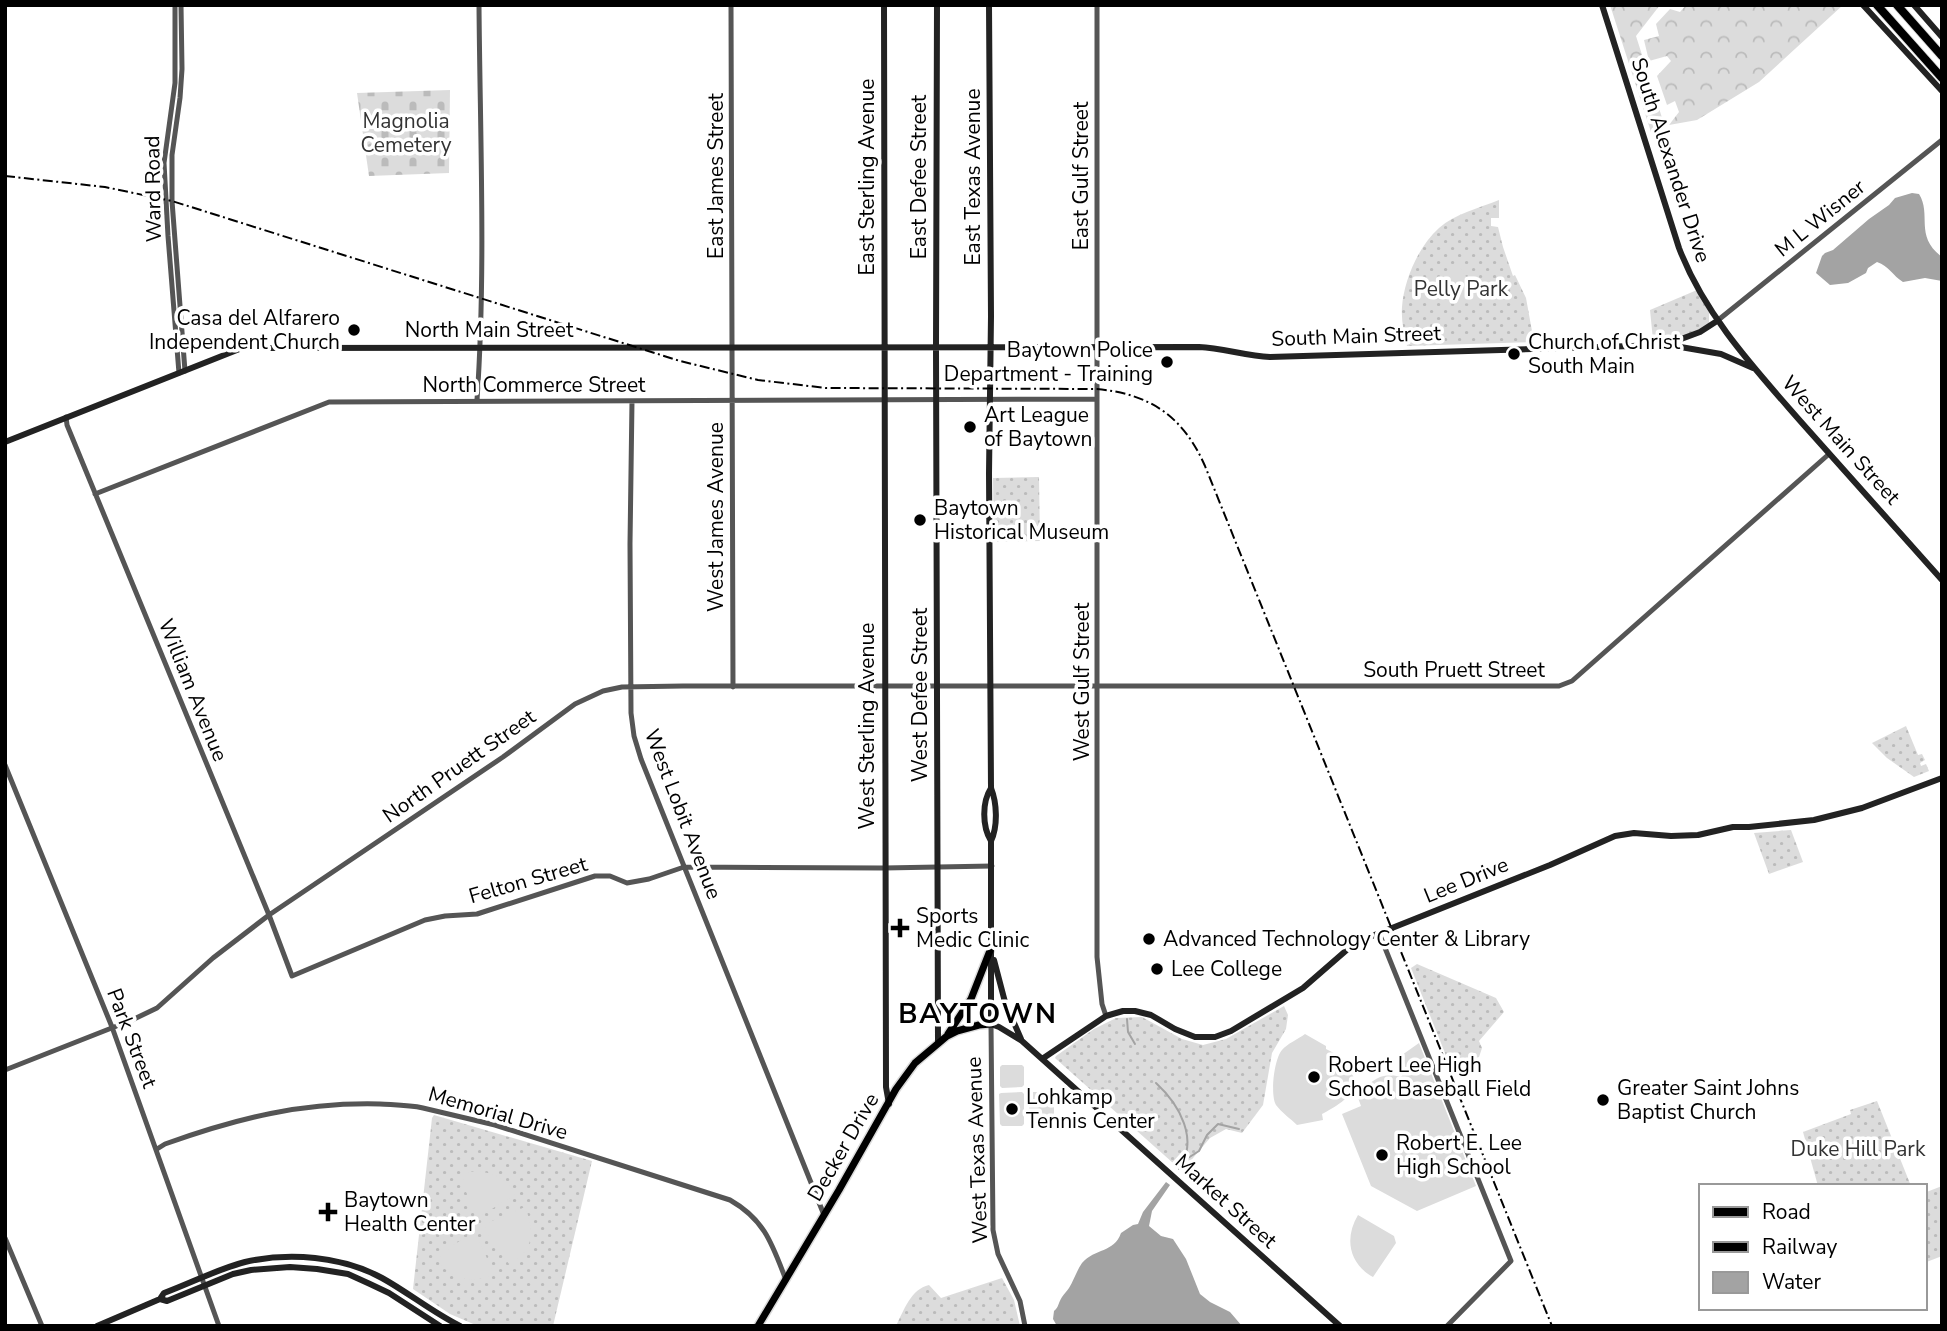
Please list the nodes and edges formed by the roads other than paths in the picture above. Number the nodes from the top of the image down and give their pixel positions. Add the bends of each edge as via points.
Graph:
1 (174, 5) edge
2 (181, 5) edge
3 (479, 5) edge
4 (731, 5) edge
5 (884, 5) edge
6 (937, 5) edge
7 (989, 5) edge
8 (1097, 5) edge
9 (1602, 5) edge
10 (1863, 5) edge
11 (1877, 5) edge
12 (1897, 5) edge
13 (1914, 5) edge
14 (1942, 37) edge
15 (1942, 56) edge
16 (1942, 78) edge
17 (1942, 91) edge
18 (1942, 140) edge
19 (1717, 321) junction
20 (1665, 345) junction
21 (481, 347) junction
22 (732, 347) junction
23 (885, 348) junction
24 (936, 348) junction
25 (990, 348) junction
26 (1096, 348) junction
27 (1754, 369) junction
28 (182, 372) junction
29 (990, 399) junction
30 (1097, 399) junction
31 (477, 400) junction
32 (732, 400) junction
33 (886, 400) junction
34 (936, 400) junction
35 (632, 401) junction
36 (66, 417) junction
37 (5, 442) edge
38 (1829, 454) junction
39 (96, 494) junction
40 (1942, 580) edge
41 (991, 685) junction
42 (884, 686) junction
43 (631, 687) junction
44 (733, 687) junction
45 (937, 687) junction
46 (1097, 687) junction
47 (5, 765) edge
48 (1942, 778) edge
49 (992, 866) junction
50 (684, 867) junction
51 (937, 867) junction
52 (884, 868) junction
53 (269, 915) junction
54 (1379, 933) junction
55 (991, 948) junction
56 (292, 976) joint
57 (1105, 1016) junction
58 (991, 1024) junction
59 (112, 1027) junction
60 (947, 1036) junction
61 (1022, 1041) junction
62 (938, 1043) junction
63 (1042, 1059) junction
64 (5, 1070) edge
65 (889, 1104) junction
66 (156, 1149) junction
67 (824, 1215) junction
68 (5, 1238) edge
69 (291, 1258) junction
70 (348, 1264) junction
71 (290, 1267) junction
72 (348, 1274) junction
73 (786, 1280) junction
74 (203, 1281) junction
75 (443, 1318) junction
76 (439, 1325) edge
77 (42, 1326) edge
78 (97, 1326) edge
79 (219, 1326) edge
80 (460, 1326) edge
81 (758, 1326) edge
82 (1025, 1326) edge
83 (1340, 1326) edge
84 (1447, 1326) edge

1 - 28 street, Ward Road via 175,83 164,163
2 - 28 street, Ward Road via 182,69 172,184
3 - 21 street
4 - 22 street, East James Street
5 - 23 main road, East Sterling Avenue
6 - 24 main road, East Defee Street
7 - 25 main road, East Texas Avenue
8 - 26 street, East Gulf Street
9 - 19 main road, South Alexander Drive via 1679,248
10 - 17 main road
11 - 16 highway
12 - 15 highway
13 - 14 main road
18 - 19 street, M L Wisner
19 - 20 main road, South Main Street
19 - 27 main road, West Main Street
20 - 26 main road, South Main Street via 1270,357 1221,348
20 - 27 main road via 1721,354
21 - 22 main road, North Main Street
21 - 28 main road, North Main Street via 242,348
21 - 31 street
22 - 23 main road, North Main Street
22 - 32 street, West James Avenue
23 - 24 main road, North Main Street
23 - 33 main road, West Sterling Avenue
24 - 25 main road, North Main Street
24 - 34 main road, West Defee Street
25 - 26 main road, South Main Street
25 - 29 main road, West Texas Avenue
26 - 30 street, West Gulf Street
27 - 38 main road, West Main Street
28 - 36 main road, North Main Street
29 - 30 street, North Commerce Street
29 - 34 street, North Commerce Street
29 - 41 main road, West Texas Avenue
30 - 46 street, West Gulf Street
31 - 35 street, North Commerce Street
31 - 39 street, North Commerce Street via 321,403
32 - 33 street, North Commerce Street
32 - 35 street, North Commerce Street
32 - 44 street, West James Avenue
33 - 34 street, North Commerce Street
33 - 42 main road, West Sterling Avenue
34 - 45 main road, West Defee Street
35 - 43 street, West Lobit Avenue
36 - 37 main road, North Main Street
36 - 39 street, William Avenue
38 - 40 main road, West Main Street
38 - 46 street, South Pruett Street via 1566,684
39 - 53 street, William Avenue
41 - 45 street, North Pruett Street
41 - 46 street, South Pruett Street
41 - 49 main road, West Texas Avenue via 991,788 985,807
42 - 44 street, North Pruett Street
42 - 45 street, North Pruett Street
42 - 52 main road, West Sterling Avenue
43 - 44 street, North Pruett Street
43 - 50 street, West Lobit Avenue via 636,746
43 - 53 street, North Pruett Street via 603,691 575,704
45 - 51 main road, West Defee Street
46 - 57 street, West Gulf Street via 1097,957
47 - 59 street, Park Street
48 - 54 main road, Lee Drive via 1874,804 1814,820 1698,835 1627,833
49 - 51 street, Felton Street
49 - 55 main road, West Texas Avenue
50 - 52 street, Felton Street
50 - 56 street, Felton Street via 627,883 595,876 484,912 436,917
50 - 67 street, West Lobit Avenue
51 - 52 street, Felton Street
51 - 62 main road, West Defee Street
52 - 65 main road, West Sterling Avenue
53 - 56 street, William Avenue
53 - 59 street, North Pruett Street via 157,1007
54 - 57 main road, Lee Drive via 1349,948 1303,988 1215,1037 1195,1037 1135,1010
54 - 84 street via 1511,1261
55 - 58 main road, West Texas Avenue
55 - 60 main road via 971,999
55 - 61 main road via 1005,1002
57 - 63 main road, Lee Drive
58 - 60 main road, Decker Drive
58 - 61 main road, Market Street
58 - 82 street, West Texas Avenue via 993,1230
59 - 64 street, North Pruett Street
59 - 66 street, Park Street
60 - 62 main road, Decker Drive
61 - 63 main road, Market Street
62 - 65 main road, Decker Drive via 915,1063
63 - 83 main road, Market Street
65 - 67 main road, Decker Drive
66 - 73 street, Memorial Drive via 241,1119 293,1108 413,1105 495,1125 730,1200 763,1227
66 - 74 street, Park Street
67 - 73 main road, Decker Drive
68 - 77 street
69 - 70 main road
69 - 71 main road
69 - 74 main road via 245,1262
70 - 72 main road
70 - 75 main road via 380,1278
71 - 72 main road
71 - 74 main road via 251,1269
72 - 76 main road
73 - 81 main road, Decker Drive
74 - 78 main road via 167,1301 160,1299
74 - 79 street, Park Street
75 - 76 main road
75 - 80 main road

